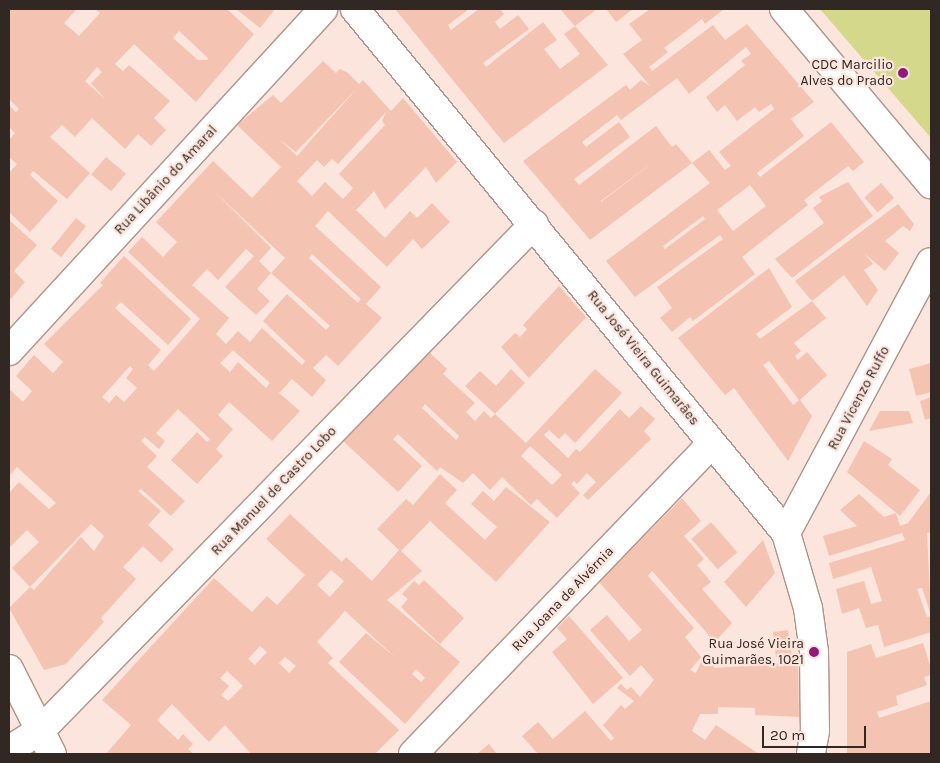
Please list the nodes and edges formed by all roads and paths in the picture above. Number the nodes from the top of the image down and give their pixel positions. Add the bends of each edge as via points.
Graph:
1 (323, 9) edge
2 (355, 9) edge
3 (784, 9) edge
4 (931, 184) edge
5 (534, 224) junction
6 (931, 262) edge
7 (9, 351) edge
8 (712, 443) junction
9 (786, 533) junction
10 (9, 669) edge
11 (46, 743) edge
12 (9, 750) edge
13 (413, 754) edge
14 (811, 754) edge

1 - 7 street, Rua Libânio do Amaral
2 - 5 street, Rua José Vieira Guimarães
3 - 4 street
5 - 8 street, Rua José Vieira Guimarães
5 - 11 street, Rua Manuel de Castro Lobo
6 - 9 street, Rua Vicenzo Ruffo
8 - 9 street, Rua José Vieira Guimarães
8 - 13 street, Rua Joana de Alvérnia
9 - 14 street, Rua José Vieira Guimarães via 808,608 814,652 815,730
10 - 11 street
11 - 12 street, Rua Manuel de Castro Lobo

